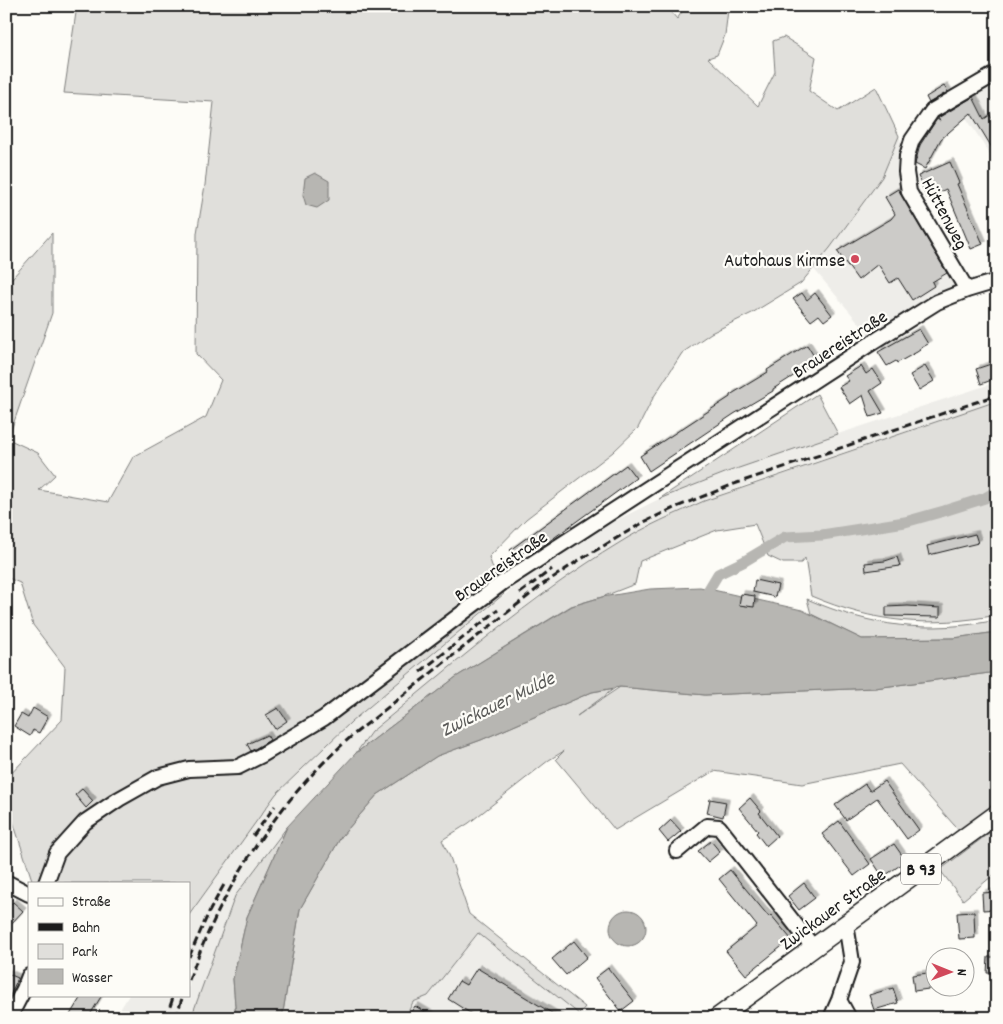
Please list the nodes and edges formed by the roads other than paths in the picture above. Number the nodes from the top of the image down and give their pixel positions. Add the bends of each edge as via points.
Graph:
1 (997, 73) edge
2 (997, 281) edge
3 (967, 290) junction
4 (997, 814) edge
5 (677, 851) dead end
6 (6, 882) edge
7 (46, 882) edge
8 (28, 893) edge
9 (846, 924) junction
10 (814, 947) junction
11 (28, 979) edge
12 (839, 1000) junction
13 (9, 1018) edge
14 (717, 1018) edge
15 (831, 1018) edge
16 (849, 1018) edge

1 - 3 street, Hüttenweg via 932,111 912,140 907,156 909,192
2 - 3 street, Brauereistraße
3 - 7 street, Brauereistraße via 937,302 502,583 318,722 238,768 189,769 158,777 119,798 85,822 57,853
4 - 9 main road, Zwickauer Straße / B 93
5 - 10 street via 707,826 719,827
6 - 8 street
9 - 10 main road, Zwickauer Straße / B 93
9 - 12 street via 852,962
10 - 14 main road, Zwickauer Straße / B 93
11 - 13 street
12 - 15 street
12 - 16 street

